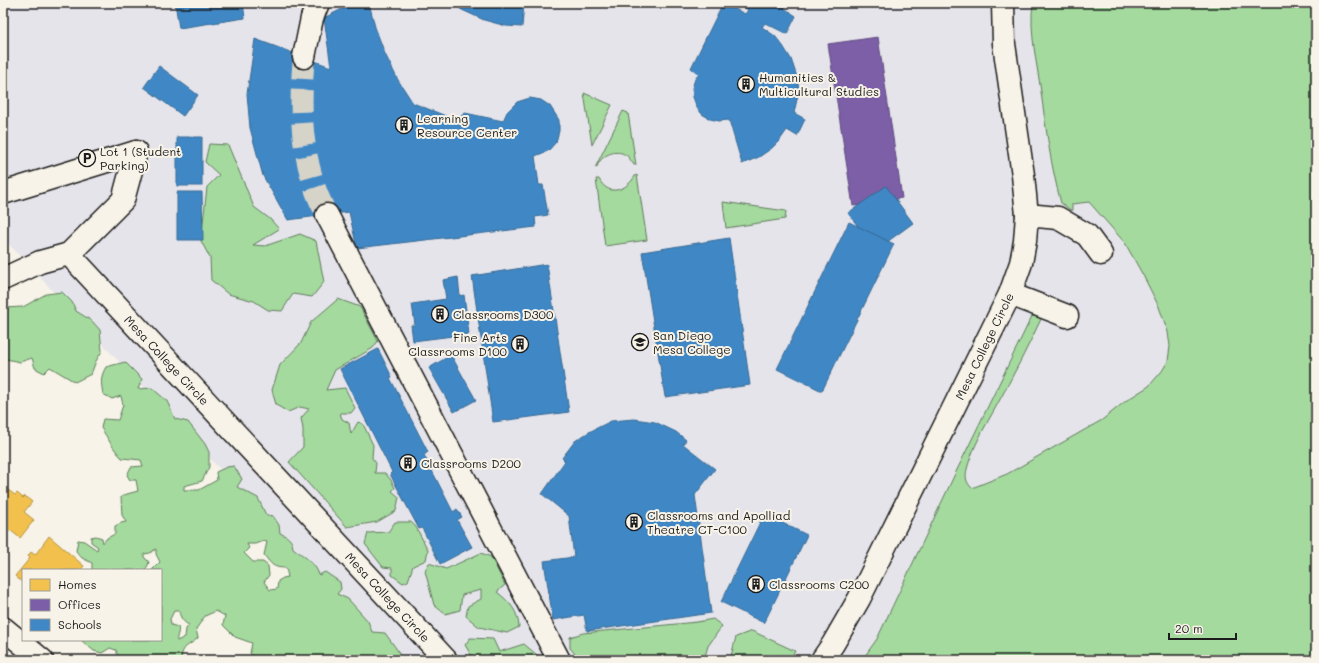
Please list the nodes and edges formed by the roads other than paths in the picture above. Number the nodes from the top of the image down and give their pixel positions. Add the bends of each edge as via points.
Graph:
1 (318, 3) edge
2 (1003, 3) edge
3 (304, 57) tunnel mouth
4 (3, 193) edge
5 (327, 215) tunnel mouth
6 (1027, 215) junction
7 (69, 254) junction
8 (1101, 254) dead end
9 (3, 279) edge
10 (1010, 294) junction
11 (1067, 316) dead end
12 (3, 628) edge
13 (42, 660) edge
14 (446, 660) edge
15 (560, 660) edge
16 (822, 660) edge

1 - 3 street via 312,18
2 - 6 street, Mesa College Circle via 1004,44 1024,175
4 - 7 street via 136,152 123,200
5 - 15 street
6 - 8 street via 1058,218 1087,235
6 - 10 street, Mesa College Circle via 1021,263
7 - 9 street via 40,262
7 - 14 street, Mesa College Circle
10 - 11 street
10 - 16 street, Mesa College Circle via 859,599
12 - 13 street

